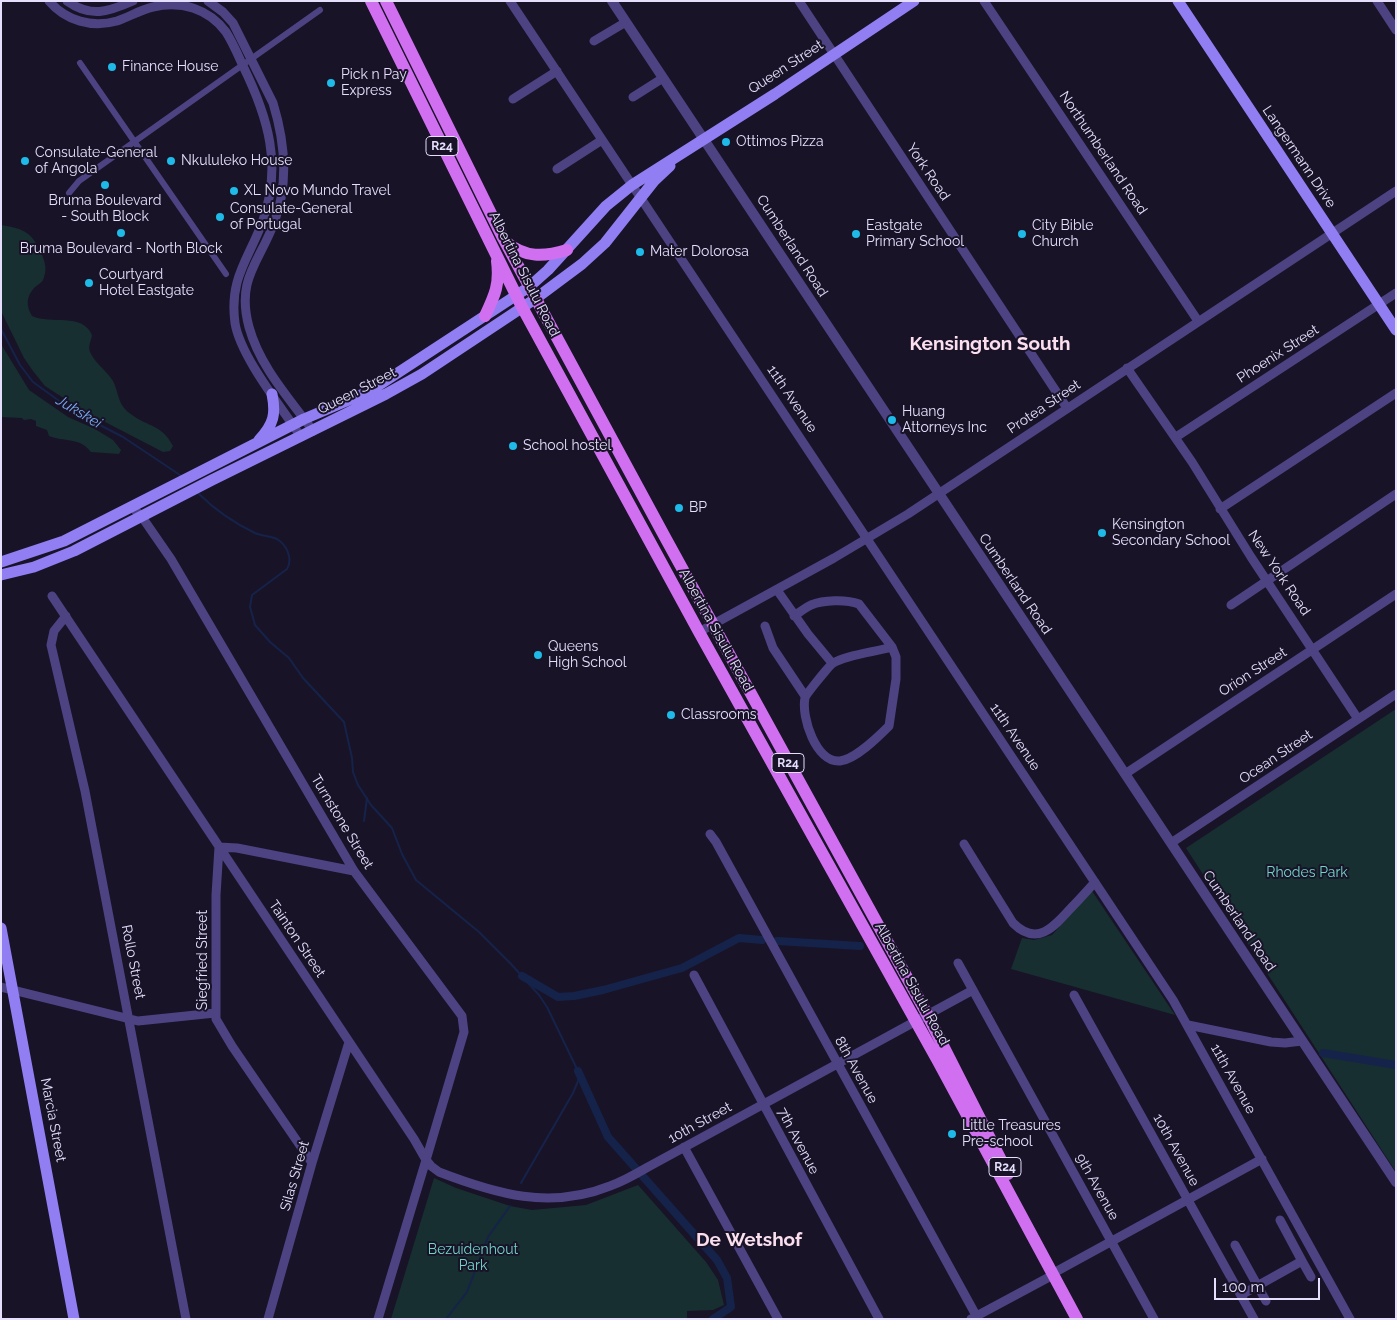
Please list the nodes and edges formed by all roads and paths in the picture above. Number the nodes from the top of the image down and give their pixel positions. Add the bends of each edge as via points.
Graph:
1 (49, 1) edge
2 (67, 1) edge
3 (133, 1) edge
4 (208, 1) edge
5 (371, 1) edge
6 (386, 1) edge
7 (510, 1) edge
8 (612, 1) edge
9 (798, 1) edge
10 (914, 1) edge
11 (984, 1) edge
12 (1178, 1) edge
13 (1377, 1) edge
14 (320, 10) dead end
15 (626, 22) junction
16 (1396, 30) edge
17 (594, 41) dead end
18 (833, 55) junction
19 (252, 59) junction
20 (80, 63) dead end
21 (243, 65) junction
22 (556, 71) junction
23 (261, 77) junction
24 (663, 78) junction
25 (251, 82) junction
26 (633, 97) dead end
27 (513, 98) dead end
28 (704, 139) junction
29 (602, 140) junction
30 (134, 141) junction
31 (675, 158) junction
32 (557, 169) dead end
33 (632, 185) junction
34 (1396, 191) edge
35 (69, 193) dead end
36 (641, 197) junction
37 (1331, 232) junction
38 (503, 238) junction
39 (495, 250) junction
40 (567, 250) junction
41 (226, 274) dead end
42 (529, 286) junction
43 (1396, 293) edge
44 (535, 299) junction
45 (519, 301) junction
46 (1379, 304) junction
47 (485, 316) junction
48 (1198, 321) junction
49 (1396, 330) edge
50 (1127, 368) junction
51 (1396, 393) edge
52 (272, 394) junction
53 (1067, 408) junction
54 (304, 419) junction
55 (293, 425) junction
56 (312, 431) junction
57 (302, 437) junction
58 (1176, 437) junction
59 (255, 444) junction
60 (938, 493) junction
61 (1396, 494) edge
62 (132, 507) junction
63 (1220, 509) junction
64 (142, 516) junction
65 (867, 538) junction
66 (1, 562) edge
67 (1, 576) edge
68 (1266, 580) junction
69 (777, 590) junction
70 (1396, 594) edge
71 (52, 596) dead end
72 (1231, 605) dead end
73 (66, 616) junction
74 (794, 616) junction
75 (712, 625) junction
76 (765, 626) dead end
77 (699, 632) junction
78 (892, 647) junction
79 (1313, 649) junction
80 (832, 663) junction
81 (1396, 694) edge
82 (805, 696) junction
83 (1358, 719) junction
84 (1126, 774) junction
85 (710, 834) dead end
86 (1171, 843) junction
87 (964, 844) dead end
88 (219, 847) junction
89 (354, 871) junction
90 (1095, 882) junction
91 (1, 928) edge
92 (958, 963) dead end
93 (694, 975) dead end
94 (7, 988) edge
95 (973, 990) junction
96 (1074, 995) dead end
97 (216, 1013) junction
98 (921, 1017) junction
99 (130, 1020) junction
100 (1188, 1025) junction
101 (1302, 1041) junction
102 (349, 1042) junction
103 (837, 1064) junction
104 (763, 1105) junction
105 (684, 1147) junction
106 (1262, 1159) junction
107 (426, 1160) junction
108 (312, 1163) junction
109 (1396, 1182) edge
110 (1188, 1199) junction
111 (1280, 1220) dead end
112 (1112, 1242) junction
113 (1234, 1245) dead end
114 (1302, 1261) junction
115 (1056, 1273) junction
116 (1311, 1277) dead end
117 (1257, 1286) junction
118 (1241, 1295) junction
119 (1266, 1301) dead end
120 (975, 1318) edge
121 (74, 1319) edge
122 (186, 1319) edge
123 (268, 1319) edge
124 (378, 1319) edge
125 (778, 1319) edge
126 (878, 1319) edge
127 (1077, 1319) edge
128 (1086, 1319) edge
129 (1154, 1319) edge
130 (1254, 1319) edge
131 (1350, 1319) edge

1 - 21 street via 68,17 91,24 118,20 164,4 196,8 218,23
2 - 3 street via 97,12
4 - 19 street via 233,23
5 - 39 main road, Albertina Sisulu Road / R24
6 - 38 main road, Albertina Sisulu Road / R24
7 - 22 street, 11th Avenue
8 - 15 street, Cumberland Road
9 - 18 street, York Road
10 - 18 main road, Queen Street
11 - 48 street, Northumberland Road
12 - 37 main road, Langermann Drive
13 - 16 street
14 - 19 street
15 - 17 street
15 - 24 street, Cumberland Road
18 - 28 main road, Queen Street
18 - 53 street, York Road
19 - 21 street
19 - 23 street
20 - 30 street
21 - 25 street
21 - 30 street
22 - 27 street
22 - 29 street, 11th Avenue
23 - 25 street
23 - 54 street via 273,103 282,138 283,185 274,224 248,278 248,325 259,353
24 - 26 street
24 - 28 street, Cumberland Road
25 - 52 street via 268,127 272,170 264,216 238,276 234,307 236,325 245,350
28 - 31 main road, Queen Street
28 - 60 street, Cumberland Road
29 - 32 street
29 - 33 street, 11th Avenue
30 - 35 street via 79,181
30 - 41 street
31 - 33 main road, Queen Street
31 - 36 main road, Queen Street
33 - 36 street, 11th Avenue
33 - 40 main road, Queen Street via 606,206
34 - 37 street, Protea Street
36 - 44 main road, Queen Street via 596,252
36 - 65 street, 11th Avenue
37 - 46 main road, Langermann Drive
37 - 48 street, Protea Street
38 - 40 main road via 512,247 529,255 544,256
38 - 42 main road, Albertina Sisulu Road / R24
39 - 45 main road, Albertina Sisulu Road / R24
39 - 47 main road via 498,282
40 - 42 main road, Queen Street
42 - 44 main road, Albertina Sisulu Road / R24
42 - 45 main road, Queen Street
43 - 46 street, Phoenix Street
44 - 45 main road, Queen Street
44 - 75 main road, Albertina Sisulu Road / R24
45 - 47 main road, Queen Street
45 - 56 main road, Queen Street via 407,383
45 - 77 main road, Albertina Sisulu Road / R24
46 - 49 main road, Langermann Drive
46 - 58 street, Phoenix Street
47 - 54 main road, Queen Street via 376,388
48 - 50 street, Protea Street
50 - 53 street, Protea Street
50 - 58 street, New York Road
51 - 63 street
52 - 55 street
52 - 59 main road via 273,418 268,430
53 - 60 street, Protea Street
54 - 55 main road, Queen Street
54 - 56 street
55 - 57 street
55 - 59 main road, Queen Street
56 - 57 main road, Queen Street
57 - 64 main road, Queen Street
58 - 63 street, New York Road
59 - 62 main road, Queen Street
60 - 65 street, Protea Street
60 - 84 street, Cumberland Road
61 - 68 street
62 - 64 street, Turnstone Street
62 - 66 main road, Queen Street via 64,541
63 - 68 street, New York Road
64 - 67 main road, Queen Street via 65,555
64 - 89 street, Turnstone Street via 176,567
65 - 69 street, Protea Street
65 - 90 street, 11th Avenue
68 - 72 street
68 - 79 street, New York Road
69 - 74 street
69 - 75 street, Protea Street
70 - 79 street, Orion Street
71 - 73 street, Tainton Street
73 - 88 street, Tainton Street
73 - 99 street, Rollo Street via 54,631 51,645 85,791
74 - 78 street via 818,603 856,602
74 - 80 street
75 - 77 street, Protea Street
75 - 98 main road, Albertina Sisulu Road / R24
76 - 82 street via 773,648
77 - 98 main road, Albertina Sisulu Road / R24
78 - 80 street
78 - 82 street via 896,656 896,679 889,726 852,757 836,761 824,754 808,732
79 - 83 street, New York Road
79 - 84 street, Orion Street
80 - 82 street
81 - 83 street, Ocean Street
83 - 86 street, Ocean Street
84 - 86 street, Cumberland Road
85 - 103 street, 8th Avenue
86 - 101 street, Cumberland Road
87 - 90 street via 1014,923 1025,932 1042,934 1052,928
88 - 89 street
88 - 97 street, Siegfried Street
88 - 102 street, Tainton Street
89 - 107 street, Turnstone Street via 454,1003 464,1021 462,1041
90 - 100 street, 11th Avenue
91 - 94 main road, Marcia Street
92 - 95 street, 9th Avenue
93 - 104 street, 7th Avenue
94 - 99 street
94 - 121 main road, Marcia Street
95 - 98 street, 10th Street
95 - 112 street, 9th Avenue
96 - 110 street, 10th Avenue
97 - 99 street
97 - 108 street, Siegfried Street via 226,1037
98 - 103 street, 10th Street
98 - 115 main road, Albertina Sisulu Road / R24
99 - 122 street, Rollo Street
100 - 101 street via 1271,1042
100 - 106 street, 11th Avenue
101 - 109 street, Cumberland Road
102 - 107 street, Tainton Street
102 - 108 street, Silas Street
103 - 104 street, 10th Street
103 - 120 street, 8th Avenue
104 - 105 street, 10th Street
104 - 126 street, 7th Avenue
105 - 107 street, 10th Street via 611,1186 563,1198 504,1194 439,1172
105 - 125 street
106 - 110 street
106 - 131 street, 11th Avenue
107 - 124 street
108 - 123 street, Silas Street
110 - 112 street
110 - 118 street, 10th Avenue
111 - 114 street
112 - 115 street
112 - 129 street, 9th Avenue
113 - 117 street
114 - 116 street
114 - 117 street
115 - 120 street
115 - 127 main road, Albertina Sisulu Road / R24
115 - 128 main road, Albertina Sisulu Road / R24
117 - 118 street
117 - 119 street
118 - 130 street, 10th Avenue

